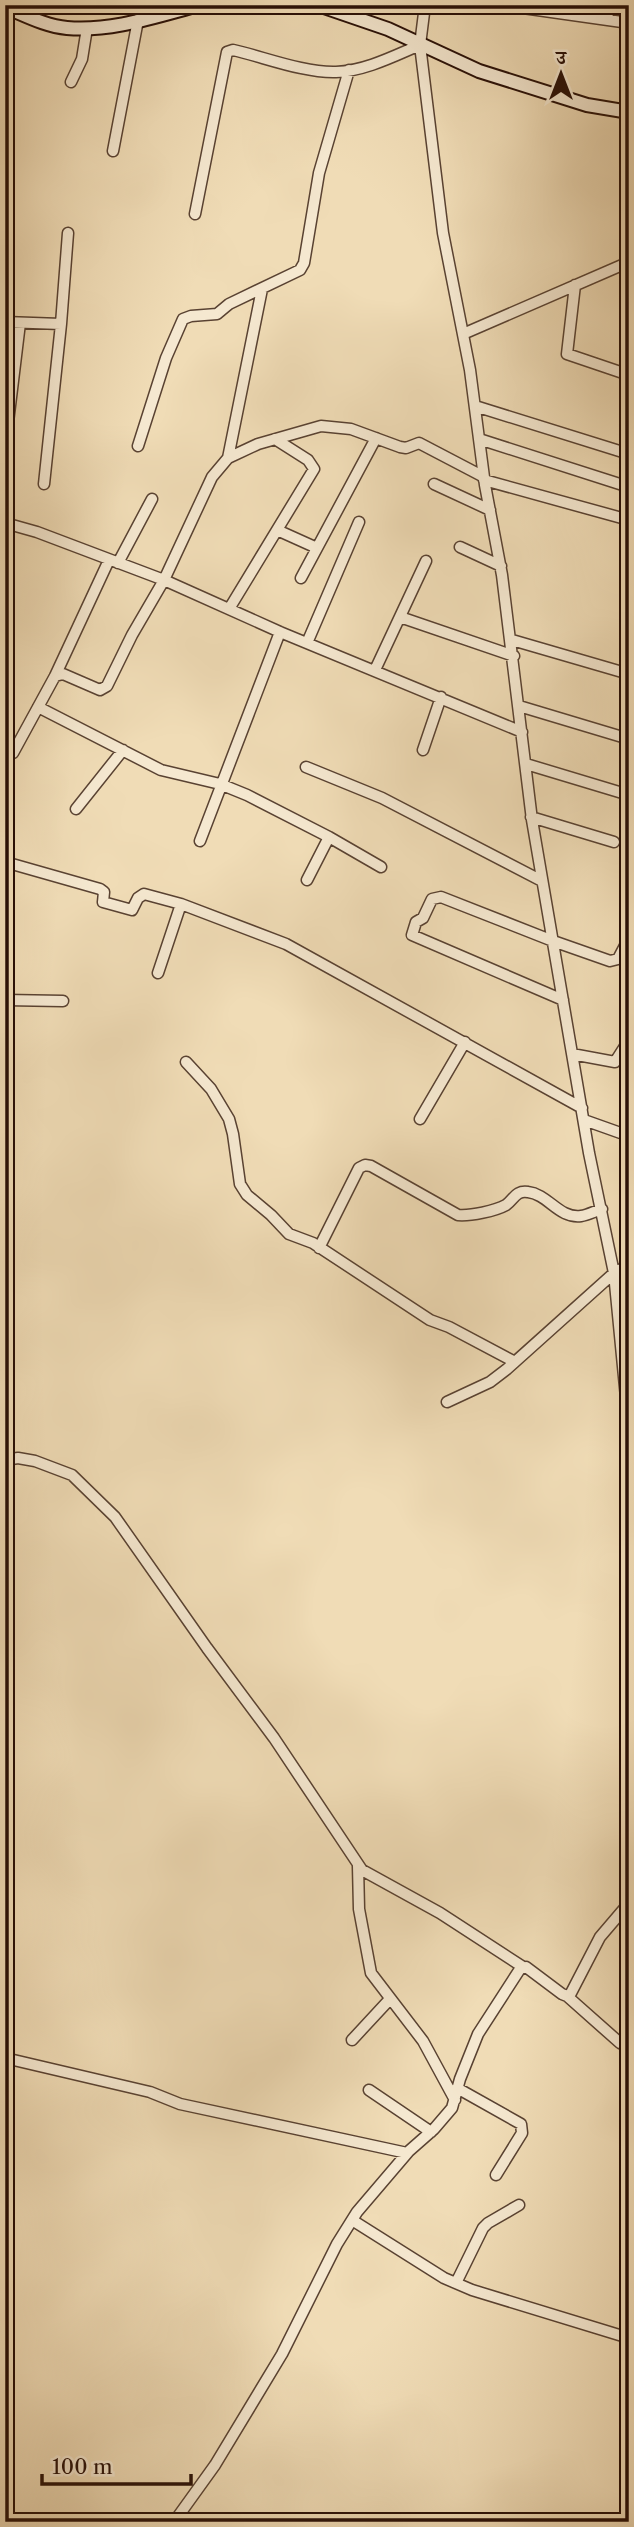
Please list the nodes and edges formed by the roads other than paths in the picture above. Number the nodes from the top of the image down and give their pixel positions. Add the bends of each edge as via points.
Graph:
1 (200, 5) edge
2 (318, 5) edge
3 (425, 5) edge
4 (502, 5) edge
5 (610, 5) edge
6 (5, 7) edge
7 (555, 9) edge
8 (138, 20) junction
9 (607, 20) junction
10 (629, 23) edge
11 (87, 28) junction
12 (420, 46) junction
13 (349, 70) junction
14 (71, 82) dead end
15 (629, 112) edge
16 (113, 151) dead end
17 (195, 214) dead end
18 (68, 233) dead end
19 (629, 262) edge
20 (575, 285) junction
21 (262, 289) junction
22 (5, 322) edge
23 (20, 323) junction
24 (61, 324) junction
25 (463, 334) junction
26 (629, 375) edge
27 (475, 406) junction
28 (376, 438) junction
29 (275, 439) junction
30 (479, 439) junction
31 (138, 446) dead end
32 (5, 447) edge
33 (629, 454) edge
34 (228, 458) junction
35 (484, 478) junction
36 (44, 484) dead end
37 (434, 484) dead end
38 (629, 487) edge
39 (152, 499) dead end
40 (490, 510) junction
41 (629, 520) edge
42 (359, 522) dead end
43 (5, 523) edge
44 (278, 530) junction
45 (460, 547) dead end
46 (317, 548) junction
47 (114, 561) junction
48 (426, 561) dead end
49 (501, 566) junction
50 (301, 579) dead end
51 (164, 580) junction
52 (229, 609) junction
53 (400, 617) junction
54 (280, 632) junction
55 (512, 640) junction
56 (307, 643) junction
57 (514, 656) junction
58 (375, 670) junction
59 (629, 674) edge
60 (55, 676) junction
61 (441, 697) junction
62 (519, 706) junction
63 (38, 707) junction
64 (522, 732) junction
65 (629, 739) edge
66 (123, 750) junction
67 (423, 750) dead end
68 (13, 753) dead end
69 (526, 764) junction
70 (306, 767) dead end
71 (220, 784) junction
72 (629, 794) edge
73 (76, 809) dead end
74 (531, 817) junction
75 (329, 837) junction
76 (200, 841) dead end
77 (614, 842) dead end
78 (5, 862) edge
79 (381, 867) dead end
80 (307, 880) dead end
81 (542, 881) junction
82 (181, 904) junction
83 (629, 938) edge
84 (553, 941) junction
85 (158, 973) dead end
86 (5, 1000) edge
87 (563, 1000) junction
88 (62, 1001) dead end
89 (629, 1040) edge
90 (465, 1042) junction
91 (572, 1054) junction
92 (186, 1062) dead end
93 (582, 1108) junction
94 (420, 1119) dead end
95 (584, 1120) junction
96 (629, 1136) edge
97 (602, 1209) junction
98 (320, 1248) junction
99 (629, 1265) edge
100 (614, 1273) junction
101 (515, 1362) junction
102 (447, 1402) dead end
103 (629, 1429) edge
104 (5, 1460) edge
105 (358, 1866) junction
106 (629, 1903) edge
107 (523, 1967) junction
108 (567, 1996) junction
109 (390, 1999) junction
110 (352, 2040) dead end
111 (629, 2047) edge
112 (5, 2058) edge
113 (457, 2088) junction
114 (369, 2090) dead end
115 (456, 2099) junction
116 (431, 2132) junction
117 (407, 2153) junction
118 (496, 2175) dead end
119 (519, 2205) dead end
120 (352, 2220) junction
121 (456, 2283) junction
122 (629, 2338) edge
123 (174, 2522) edge

1 - 8 street
2 - 12 street via 388,29
3 - 12 street
4 - 7 street
5 - 9 street
6 - 11 street via 65,28
7 - 9 street
8 - 11 street
8 - 16 street
9 - 10 street
11 - 14 street via 82,59
12 - 13 street
12 - 15 street via 479,71 587,105
12 - 25 street via 443,233
13 - 17 street via 309,69 228,52
13 - 21 street via 319,173 304,263 300,270
18 - 24 street
19 - 20 street
20 - 25 street
20 - 26 street via 566,354
21 - 31 street via 217,314 183,319
21 - 34 street
22 - 23 street
23 - 24 street
23 - 32 street
24 - 36 street
25 - 27 street
27 - 30 street
27 - 33 street
28 - 29 street via 321,426
28 - 35 street via 406,448 419,443
28 - 46 street
29 - 34 street
29 - 44 street via 314,468
30 - 35 street
30 - 38 street
34 - 51 street via 212,477
35 - 40 street
35 - 41 street
37 - 40 street
39 - 47 street
40 - 49 street
42 - 56 street
43 - 47 street
44 - 46 street
44 - 52 street
45 - 49 street
46 - 50 street
47 - 51 street
47 - 60 street
48 - 53 street
49 - 55 street
51 - 52 street
51 - 60 street via 107,686 100,690 63,674
52 - 54 street
53 - 57 street
53 - 58 street
54 - 56 street
54 - 71 street
55 - 57 street
55 - 59 street
56 - 58 street
57 - 62 street
58 - 61 street
60 - 63 street
61 - 64 street
61 - 67 street
62 - 64 street
62 - 65 street
63 - 66 street
63 - 68 street
64 - 69 street
66 - 71 street via 176,775
66 - 73 street
69 - 72 street
69 - 74 street
70 - 81 street via 382,798
71 - 75 street
71 - 76 street
74 - 77 street
74 - 81 street
75 - 79 street
75 - 80 street
78 - 82 street via 100,890 103,902 128,911 140,894
81 - 84 street
82 - 85 street
82 - 90 street via 286,944
83 - 84 street via 615,961
84 - 87 street
84 - 87 street via 441,897 432,899 411,933
86 - 88 street
87 - 91 street
89 - 91 street via 615,1062
90 - 93 street
90 - 94 street
91 - 93 street
92 - 98 street via 211,1089 229,1119 242,1190 289,1234
93 - 95 street
95 - 96 street
95 - 97 street
97 - 98 street via 577,1216 564,1213 535,1193 524,1191 504,1206 458,1216 365,1165 359,1168
97 - 100 street
98 - 101 street via 430,1320
99 - 100 street
100 - 101 street
100 - 103 street
101 - 102 street via 490,1382
104 - 105 street via 35,1461 78,1479 116,1517 274,1738
105 - 107 street
105 - 109 street via 368,1966
106 - 108 street via 600,1937
107 - 108 street
107 - 113 street via 478,2034
108 - 111 street
109 - 110 street
109 - 115 street via 424,2041
112 - 117 street via 150,2092 180,2104
113 - 115 street
113 - 118 street via 521,2124 522,2133
114 - 116 street
115 - 116 street
116 - 117 street
117 - 120 street
119 - 121 street via 483,2228
120 - 121 street
120 - 123 street via 258,2395
121 - 122 street

